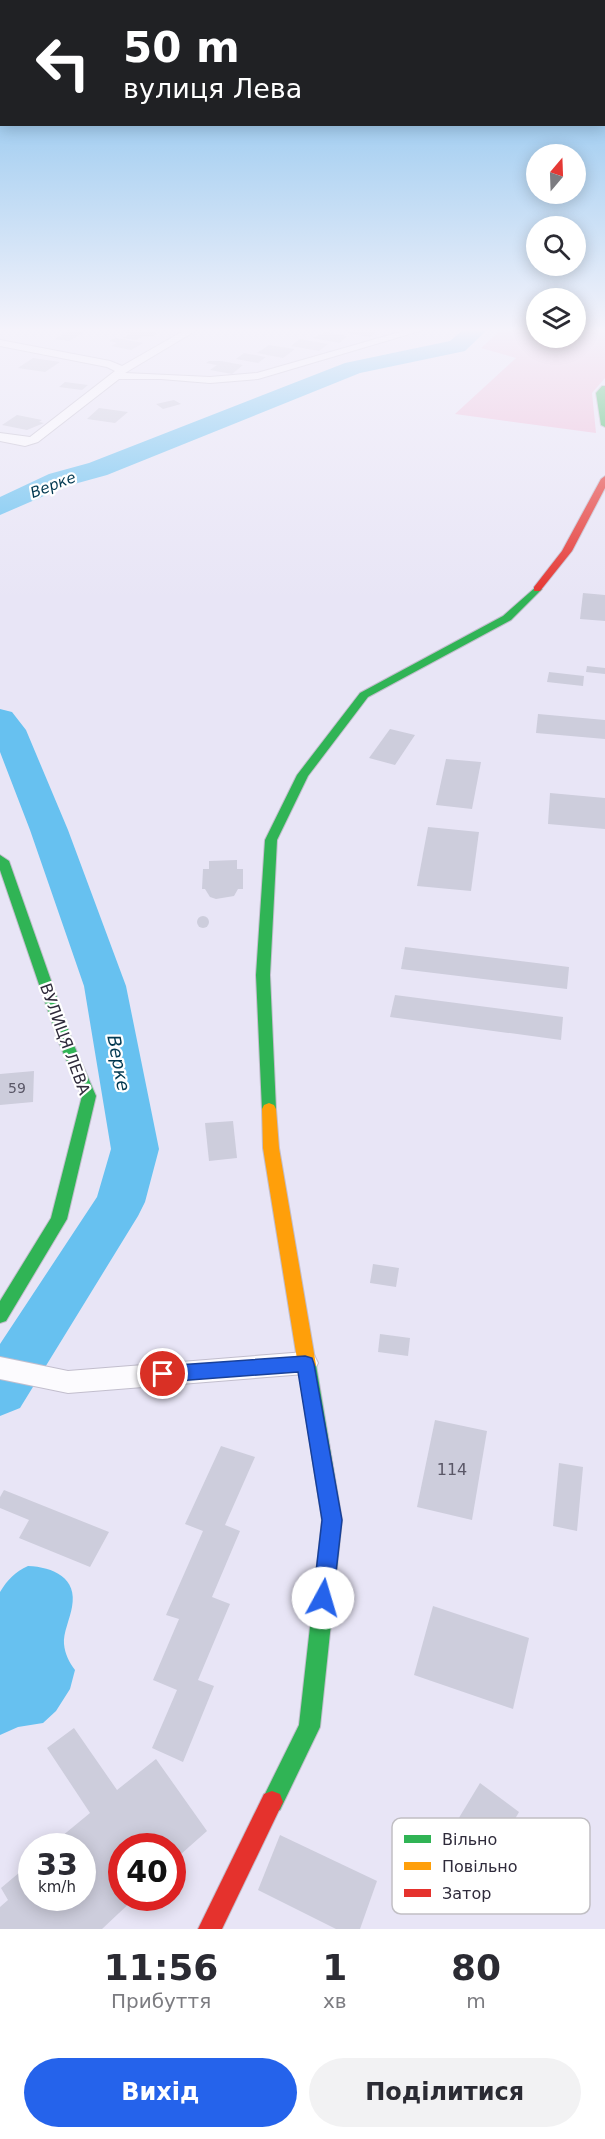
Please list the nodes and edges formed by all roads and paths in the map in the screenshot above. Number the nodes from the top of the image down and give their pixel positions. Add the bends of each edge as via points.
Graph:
1 (59, 420) edge
2 (0, 437) edge
3 (605, 479) edge
4 (0, 859) edge
5 (0, 1316) edge
6 (305, 1364) junction
7 (0, 1368) edge
8 (210, 1929) edge

1 - 2 street via 34,440
3 - 6 street via 554,572 507,618 364,695 303,775 271,840 263,975 271,1148
4 - 5 street, ВУЛИЦЯ ЛЕВА via 89,1096 59,1219
6 - 7 street via 68,1382
6 - 8 street via 332,1520 309,1727

